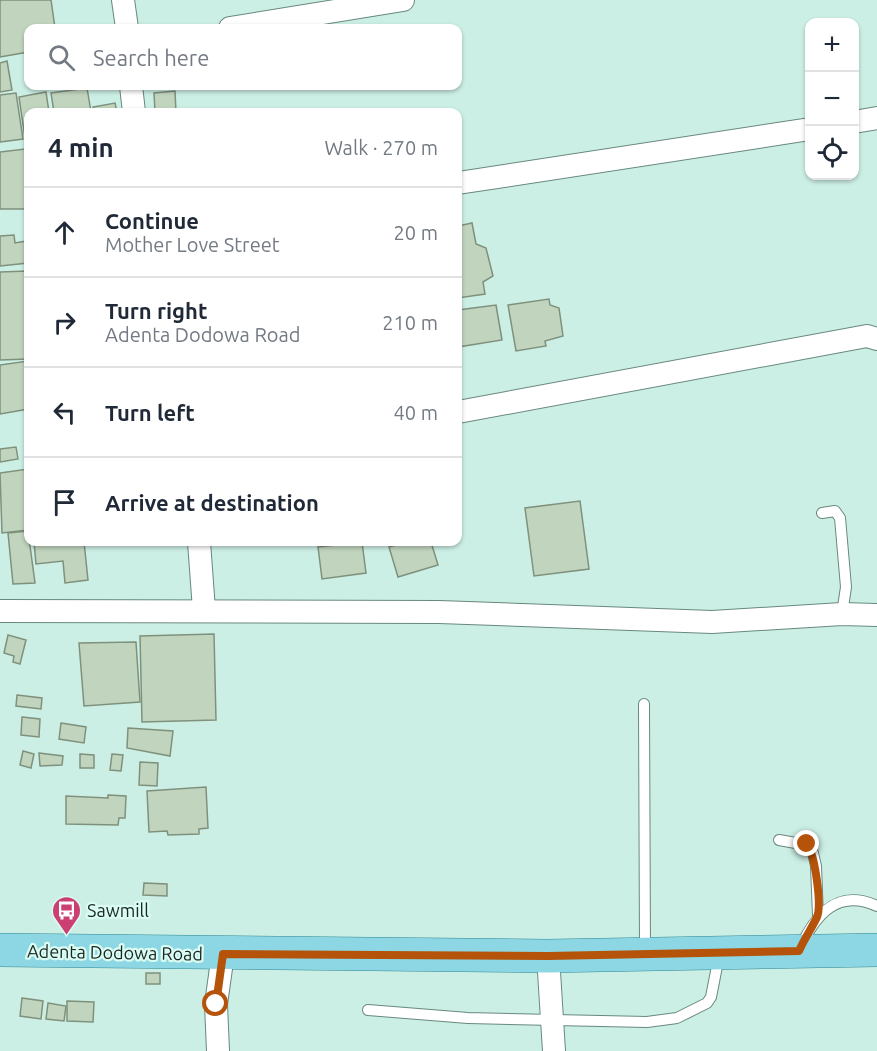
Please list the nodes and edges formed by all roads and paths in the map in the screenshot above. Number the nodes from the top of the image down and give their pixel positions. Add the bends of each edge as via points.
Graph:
1 (123, 0) edge
2 (403, 0) edge
3 (126, 24) edge
4 (255, 24) edge
5 (131, 90) edge
6 (134, 108) edge
7 (877, 118) edge
8 (859, 121) edge
9 (805, 130) edge
10 (462, 182) edge
11 (877, 339) edge
12 (462, 411) edge
13 (822, 513) dead end
14 (199, 546) edge
15 (204, 610) junction
16 (0, 611) edge
17 (842, 614) junction
18 (877, 615) edge
19 (644, 704) dead end
20 (779, 840) dead end
21 (877, 906) edge
22 (818, 916) junction
23 (0, 950) edge
24 (877, 950) edge
25 (799, 951) junction
26 (720, 952) junction
27 (645, 953) junction
28 (223, 954) junction
29 (548, 956) junction
30 (368, 1010) dead end
31 (553, 1018) junction
32 (218, 1051) edge
33 (554, 1051) edge

1 - 3 street
2 - 4 street
5 - 6 street
7 - 8 street
9 - 10 street
11 - 12 street via 867,336
13 - 17 lane via 835,511 840,518 846,587
14 - 15 street
15 - 16 street
15 - 17 street via 439,612 712,622
17 - 18 street
19 - 27 lane
20 - 22 lane via 807,844 813,853
21 - 22 lane via 856,901 839,903
22 - 25 lane
23 - 28 main road, Adenta Dodowa Road
24 - 25 main road, Adenta Dodowa Road
25 - 26 main road, Adenta Dodowa Road
26 - 27 main road, Adenta Dodowa Road
26 - 31 lane via 711,997 707,1003 677,1018 646,1022
27 - 29 main road, Adenta Dodowa Road
28 - 29 main road, Adenta Dodowa Road
28 - 32 street via 216,1004
29 - 31 street
30 - 31 lane via 468,1018
31 - 33 street

